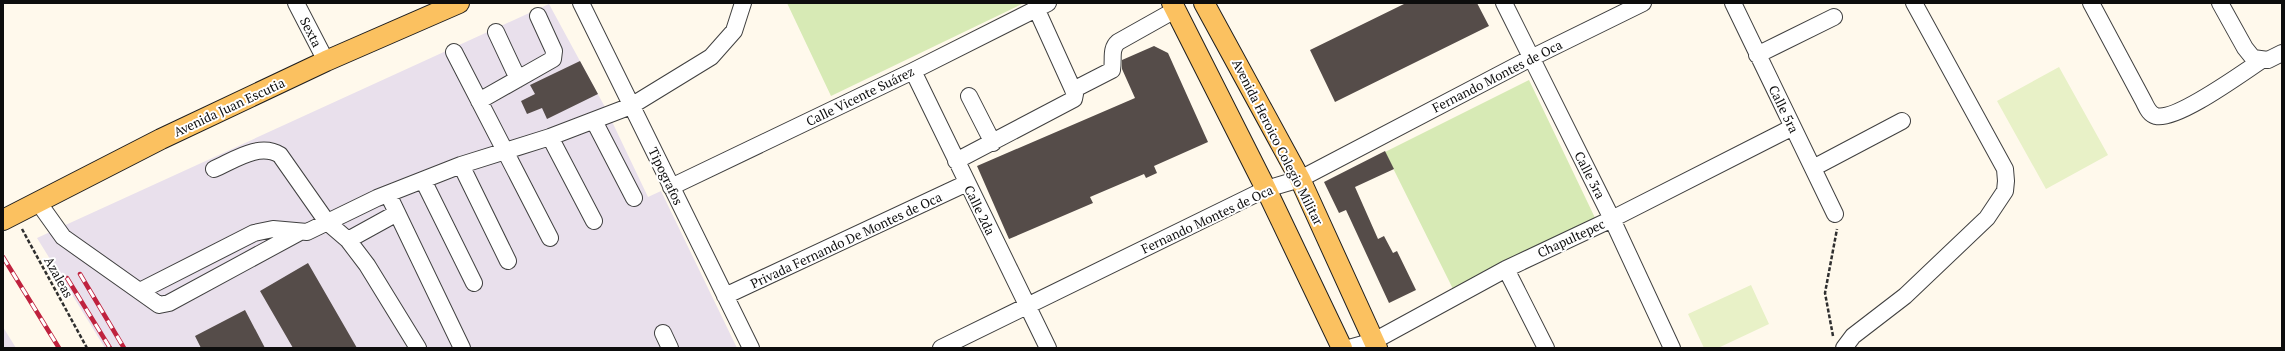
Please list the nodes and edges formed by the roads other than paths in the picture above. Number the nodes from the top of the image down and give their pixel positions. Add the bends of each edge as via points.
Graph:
1 (296, 3) edge
2 (459, 3) edge
3 (581, 3) edge
4 (743, 3) edge
5 (1204, 3) edge
6 (1504, 3) edge
7 (1643, 3) edge
8 (1733, 3) edge
9 (1914, 3) edge
10 (2091, 3) edge
11 (2220, 3) edge
12 (1042, 6) edge
13 (1173, 6) edge
14 (433, 8) edge
15 (538, 16) dead end
16 (1834, 17) dead end
17 (496, 32) dead end
18 (454, 52) dead end
19 (2282, 53) edge
20 (1757, 55) junction
21 (1531, 58) junction
22 (2262, 60) junction
23 (326, 61) junction
24 (913, 71) junction
25 (518, 79) junction
26 (1073, 90) junction
27 (969, 96) dead end
28 (479, 101) junction
29 (631, 106) junction
30 (594, 121) junction
31 (1902, 121) dead end
32 (1793, 127) junction
33 (550, 137) junction
34 (993, 143) junction
35 (505, 152) junction
36 (956, 161) junction
37 (461, 165) junction
38 (1813, 168) junction
39 (214, 169) dead end
40 (1300, 179) junction
41 (423, 180) junction
42 (967, 183) junction
43 (671, 187) junction
44 (1266, 189) junction
45 (388, 194) junction
46 (634, 198) dead end
47 (38, 202) junction
48 (397, 213) junction
49 (1835, 214) road end
50 (8, 217) edge
51 (1612, 219) junction
52 (594, 221) dead end
53 (327, 222) junction
54 (300, 232) junction
55 (550, 238) dead end
56 (348, 240) junction
57 (508, 261) dead end
58 (1506, 269) junction
59 (474, 283) dead end
60 (140, 291) junction
61 (725, 296) junction
62 (1028, 306) junction
63 (663, 333) dead end
64 (1839, 344) edge
65 (1376, 345) edge
66 (418, 348) edge
67 (462, 348) edge
68 (670, 348) edge
69 (751, 348) edge
70 (941, 348) edge
71 (1048, 348) edge
72 (1342, 348) edge
73 (1348, 348) edge
74 (1546, 348) edge
75 (1672, 348) edge

1 - 23 street, Sexta
2 - 14 main road, Avenida Juan Escutia
3 - 29 street, Tipografos
4 - 29 street via 734,31 712,57
5 - 40 main road, Avenida Heroico Colegio Militar
6 - 21 street, Calle 3ra
7 - 21 street, Fernando Montes de Oca
8 - 20 street, Calle 5ra
9 - 64 street via 2005,169 2005,191 1981,223 1905,296
10 - 22 street via 2150,113 2156,116 2169,115 2185,109
11 - 22 street via 2245,48 2253,58
12 - 24 street, Calle Vicente Suárez
12 - 26 street
13 - 26 street via 1118,42 1113,51 1112,70
13 - 44 main road
14 - 23 main road, Avenida Juan Escutia
15 - 25 street via 554,51 553,59
16 - 20 street
17 - 25 street
18 - 28 street
19 - 22 street
20 - 32 street, Calle 5ra
21 - 40 street, Fernando Montes de Oca
21 - 51 street, Calle 3ra
23 - 47 main road, Avenida Juan Escutia via 161,139
24 - 36 street, Calle 2da
24 - 43 street, Calle Vicente Suárez
25 - 28 street
26 - 34 street via 1074,99 1070,103
27 - 34 street
28 - 35 street
29 - 30 street
29 - 43 street, Tipografos
30 - 33 street
30 - 46 street
31 - 38 street
32 - 38 street, Calle 5ra
32 - 51 street, Chapultepec
33 - 35 street
33 - 52 street
34 - 36 street
35 - 37 street
35 - 55 street
36 - 42 street, Calle 2da
37 - 41 street
37 - 57 street
38 - 49 street, Calle 5ra
39 - 53 street via 256,151 272,150 287,164
40 - 44 street, Fernando Montes de Oca
40 - 65 main road, Avenida Heroico Colegio Militar
41 - 45 street
41 - 59 street
42 - 61 street, Privada Fernando De Montes de Oca
42 - 62 street, Calle 2da
43 - 61 street, Tipografos
44 - 62 street, Fernando Montes de Oca
44 - 72 main road
45 - 48 street
45 - 53 street
47 - 50 main road, Avenida Juan Escutia
47 - 60 street via 63,237
48 - 56 street
48 - 67 street
51 - 58 street, Chapultepec
51 - 75 street, Calle 3ra
53 - 54 street
53 - 56 street
54 - 60 street via 273,229 254,233
54 - 60 street via 169,303 159,305
56 - 66 street via 367,265
58 - 65 street, Chapultepec
58 - 74 street
61 - 69 street, Tipografos
62 - 70 street, Fernando Montes de Oca
62 - 71 street, Calle 2da
63 - 68 street
65 - 73 street, Chapultepec

